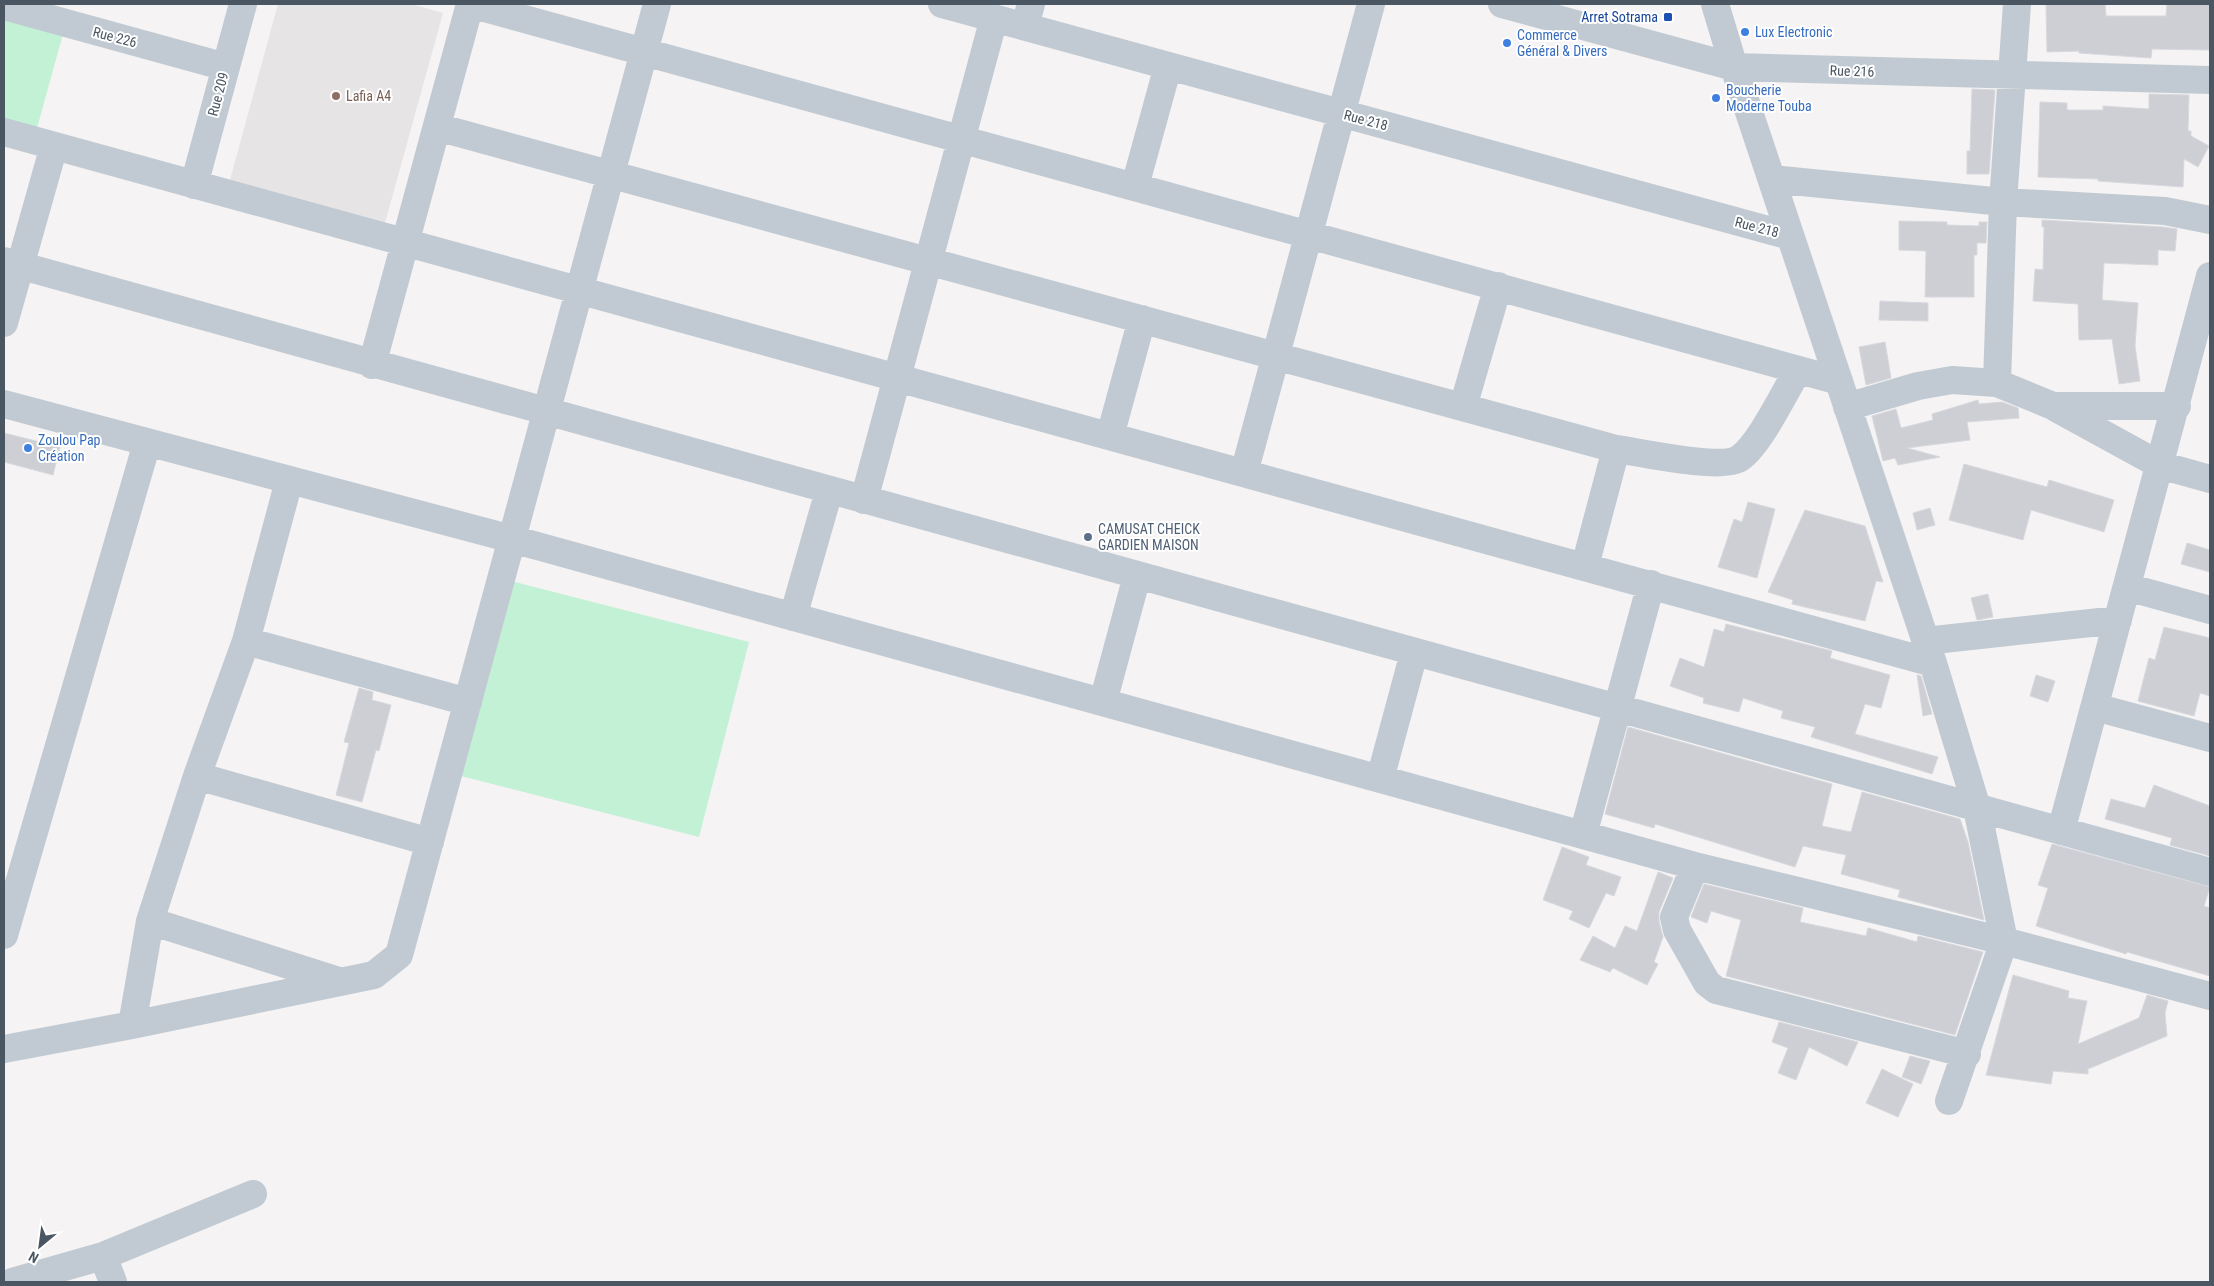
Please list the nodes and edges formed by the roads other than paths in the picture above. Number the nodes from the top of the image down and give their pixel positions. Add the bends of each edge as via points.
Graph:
1 (243, 4) edge
2 (470, 4) edge
3 (657, 4) edge
4 (942, 4) edge
5 (1372, 4) edge
6 (1502, 4) edge
7 (1715, 4) edge
8 (2017, 4) edge
9 (4, 6) edge
10 (1028, 15) edge
11 (994, 18) junction
12 (644, 52) junction
13 (1168, 66) junction
14 (226, 67) junction
15 (1734, 67) junction
16 (2012, 75) junction
17 (2210, 80) edge
18 (1342, 113) junction
19 (437, 127) junction
20 (4, 132) edge
21 (962, 139) junction
22 (54, 146) junction
23 (610, 175) junction
24 (1772, 179) junction
25 (194, 185) junction
26 (1135, 186) junction
27 (2003, 202) junction
28 (2210, 220) edge
29 (1309, 234) junction
30 (1790, 236) junction
31 (405, 243) junction
32 (928, 261) junction
33 (12, 263) edge
34 (2210, 276) edge
35 (1498, 286) junction
36 (579, 290) junction
37 (1142, 319) junction
38 (4, 323) edge
39 (2201, 350) edge
40 (1276, 356) junction
41 (372, 365) junction
42 (1798, 370) junction
43 (897, 378) junction
44 (1839, 381) junction
45 (1997, 383) junction
46 (4, 404) edge
47 (2053, 406) junction
48 (2177, 406) junction
49 (1463, 407) junction
50 (1847, 407) junction
51 (546, 413) junction
52 (1110, 436) junction
53 (147, 444) junction
54 (1616, 449) junction
55 (2160, 465) junction
56 (1244, 473) junction
57 (2210, 479) edge
58 (289, 481) junction
59 (829, 491) junction
60 (864, 500) junction
61 (512, 539) junction
62 (1584, 566) junction
63 (1137, 576) junction
64 (1651, 584) junction
65 (2127, 587) junction
66 (2210, 610) edge
67 (793, 617) junction
68 (2118, 620) junction
69 (246, 641) junction
70 (1929, 652) junction
71 (1414, 653) junction
72 (468, 702) junction
73 (1103, 702) junction
74 (2095, 706) junction
75 (1617, 709) junction
76 (2210, 738) edge
77 (197, 776) junction
78 (1380, 779) junction
79 (1977, 808) junction
80 (2060, 831) junction
81 (1583, 835) junction
82 (430, 842) junction
83 (1695, 866) junction
84 (2210, 872) edge
85 (150, 922) junction
86 (4, 934) edge
87 (2004, 941) junction
88 (341, 982) junction
89 (2210, 996) edge
90 (132, 1025) junction
91 (4, 1049) edge
92 (1966, 1054) junction
93 (1949, 1101) dead end
94 (253, 1194) dead end
95 (103, 1256) junction
96 (12, 1282) edge
97 (114, 1282) edge

1 - 14 street, Rue 209
2 - 12 street
2 - 19 street
3 - 12 street
4 - 11 street, Rue 218
5 - 18 street
6 - 15 street, Rue 216
7 - 15 street
8 - 16 street
9 - 14 street, Rue 226
10 - 11 street, Rue 218
10 - 13 street, Rue 218
11 - 21 street
12 - 21 street
12 - 23 street
13 - 18 street, Rue 218
13 - 26 street
14 - 25 street, Rue 209
15 - 16 street, Rue 216
15 - 24 street
16 - 17 street, Rue 216
16 - 27 street
18 - 29 street
18 - 30 street, Rue 218
19 - 23 street
19 - 31 street
20 - 22 street
21 - 26 street
21 - 32 street
22 - 25 street
22 - 33 street
23 - 32 street
23 - 36 street
24 - 27 street
24 - 30 street
25 - 31 street
26 - 29 street
27 - 28 street via 2165,210
27 - 45 street
29 - 35 street
29 - 40 street
30 - 44 street
31 - 36 street
31 - 41 street
32 - 37 street
32 - 43 street
33 - 38 street
33 - 41 street
34 - 39 street
35 - 42 street
35 - 49 street
36 - 43 street
36 - 51 street
37 - 40 street
37 - 52 street
39 - 48 street
40 - 49 street
40 - 56 street
41 - 51 street
42 - 44 street
42 - 54 street via 1751,448 1738,460 1720,464
43 - 52 street
43 - 60 street
44 - 50 street
45 - 47 street
45 - 50 street via 1952,380 1918,386
46 - 53 street
47 - 48 street
47 - 55 street
48 - 55 street
49 - 54 street
50 - 70 street
51 - 59 street
51 - 61 street
52 - 56 street
53 - 58 street
53 - 86 street
54 - 62 street
55 - 57 street
55 - 65 street
56 - 62 street
58 - 61 street
58 - 69 street
59 - 60 street
59 - 67 street
60 - 63 street
61 - 67 street
61 - 72 street
62 - 64 street
63 - 71 street
63 - 73 street
64 - 70 street
64 - 75 street
65 - 66 street
65 - 68 street
67 - 73 street
68 - 70 street
68 - 74 street
69 - 72 street
69 - 77 street
70 - 79 street
71 - 75 street
71 - 78 street
72 - 82 street
73 - 78 street
74 - 76 street
74 - 80 street
75 - 79 street
75 - 81 street
77 - 82 street
77 - 85 street
78 - 81 street
79 - 80 street
79 - 87 street
80 - 84 street
81 - 83 street
82 - 88 street via 399,955 374,976
83 - 87 street
83 - 92 street via 1674,917 1677,930 1706,984 1716,990
85 - 88 street
85 - 90 street
87 - 89 street
87 - 92 street
88 - 90 street
90 - 91 street
92 - 93 street
94 - 95 street
95 - 96 street
95 - 97 street

